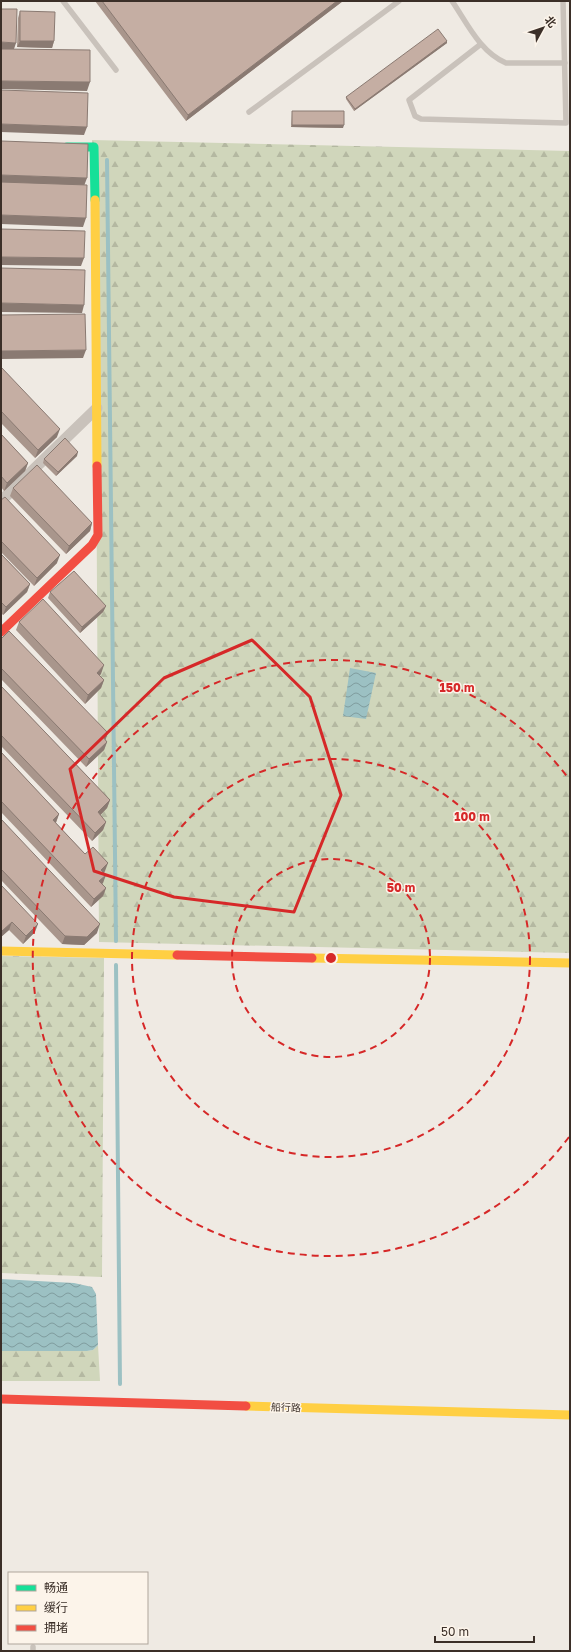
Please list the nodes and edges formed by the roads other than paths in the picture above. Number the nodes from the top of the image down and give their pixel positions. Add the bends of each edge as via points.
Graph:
1 (63, 1) edge
2 (399, 1) edge
3 (452, 1) edge
4 (563, 1) edge
5 (481, 44) junction
6 (564, 63) junction
7 (116, 70) dead end
8 (249, 112) dead end
9 (56, 146) edge
10 (97, 408) junction
11 (1, 501) edge
12 (1, 632) edge
13 (1, 951) edge
14 (570, 963) edge
15 (1, 1399) edge
16 (570, 1414) edge

1 - 7 lane
2 - 8 lane
3 - 5 lane
4 - 6 lane
5 - 6 lane via 489,54 506,63
5 - 6 lane via 409,100 415,116 421,119 566,123
9 - 10 street via 94,147 91,236
10 - 11 street
10 - 12 street via 98,535 92,545
13 - 14 street
15 - 16 street, 船行路

